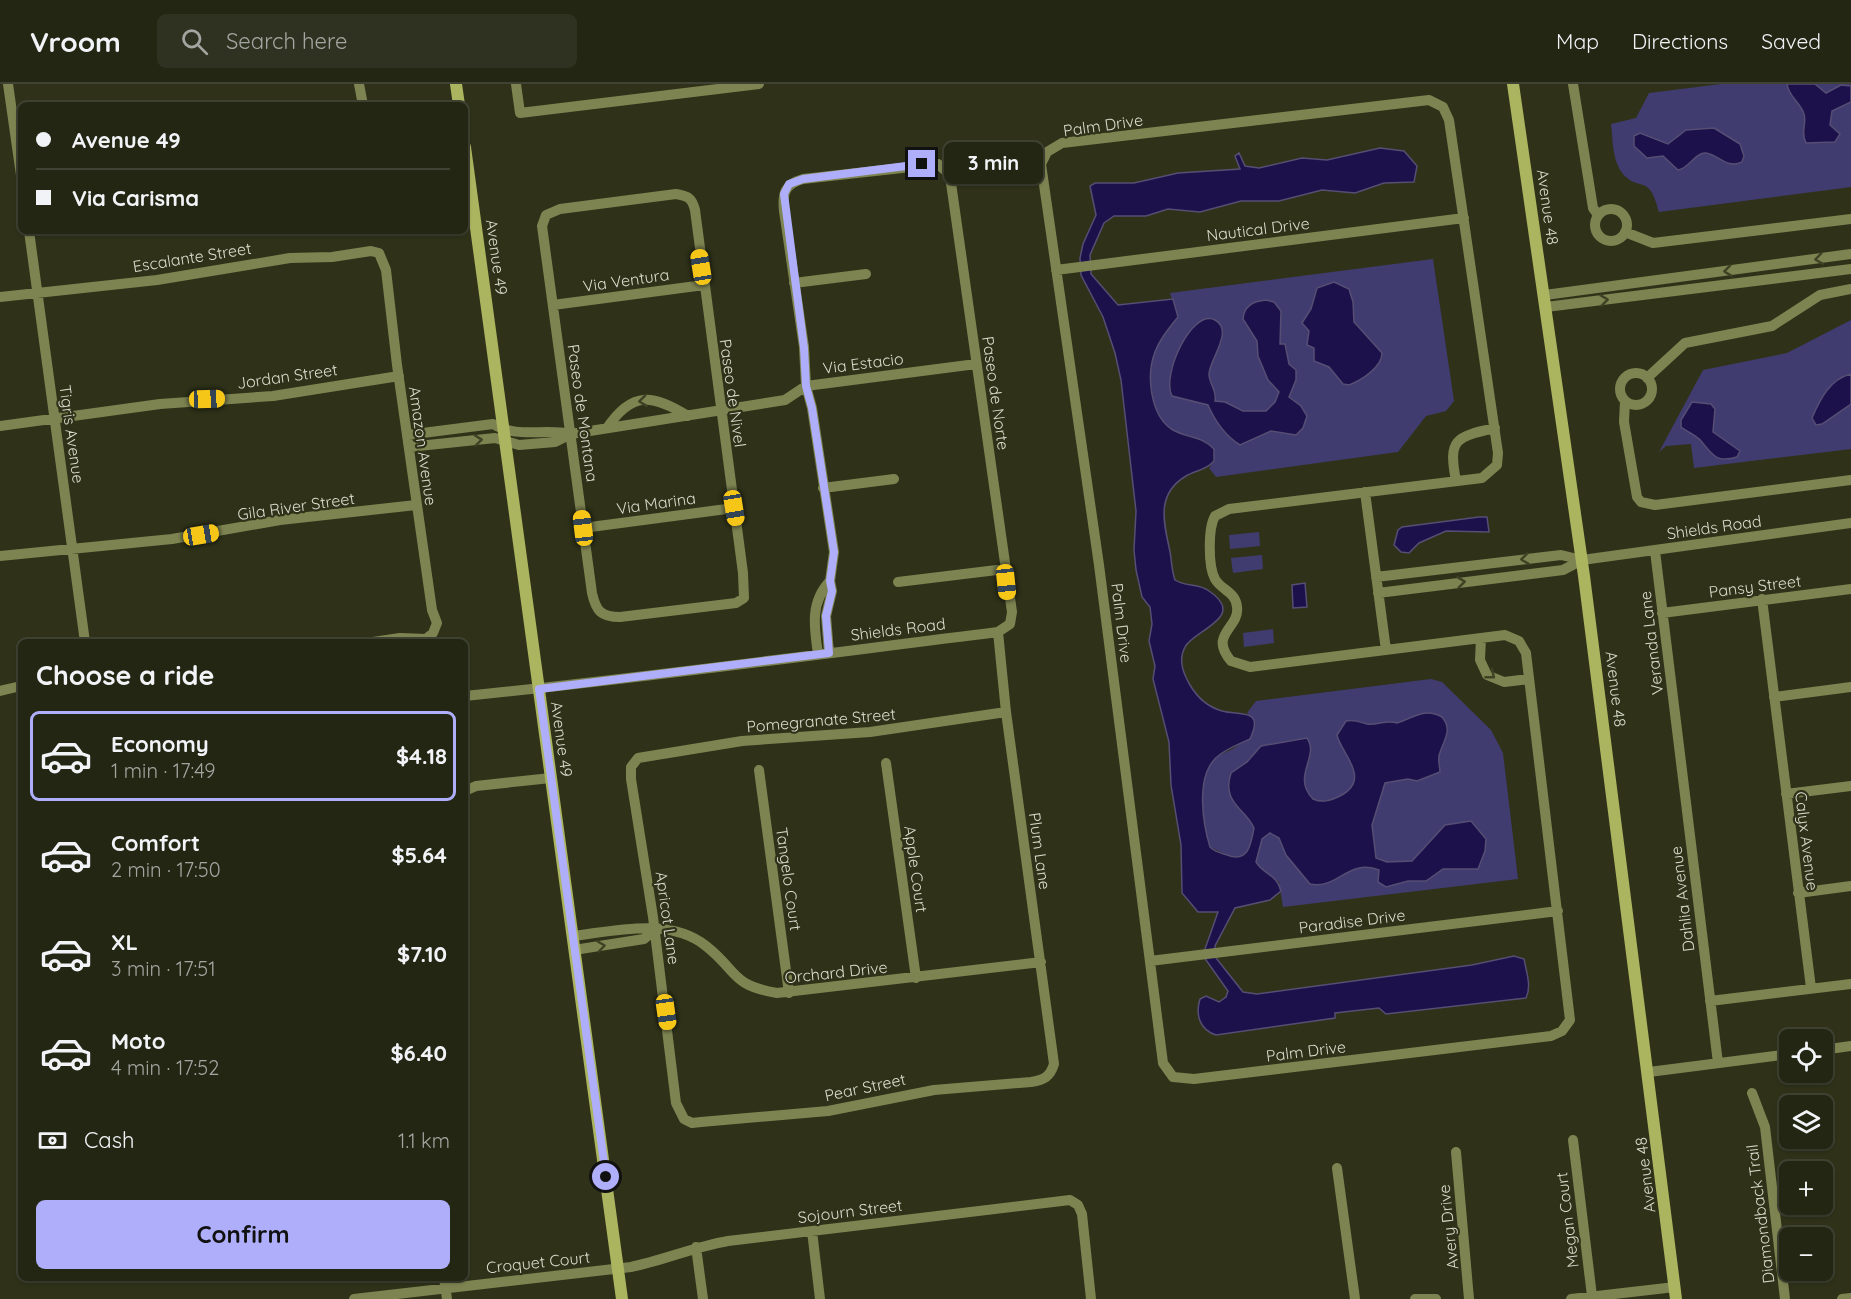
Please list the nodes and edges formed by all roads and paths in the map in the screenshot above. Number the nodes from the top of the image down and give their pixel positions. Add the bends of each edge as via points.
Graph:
1 (8, 84) edge
2 (359, 84) edge
3 (456, 84) edge
4 (516, 84) edge
5 (759, 84) edge
6 (1513, 84) edge
7 (1573, 84) edge
8 (710, 87) edge
9 (362, 102) edge
10 (459, 102) edge
11 (18, 149) edge
12 (468, 169) edge
13 (546, 215) joint
14 (1598, 215) junction
15 (1464, 218) junction
16 (1851, 219) edge
17 (1625, 232) junction
18 (29, 234) edge
19 (1851, 254) edge
20 (383, 261) joint
21 (1851, 269) edge
22 (1056, 270) junction
23 (866, 274) dead end
24 (794, 284) junction
25 (704, 285) junction
26 (1851, 289) edge
27 (37, 291) junction
28 (0, 297) edge
29 (1545, 301) junction
30 (553, 305) junction
31 (976, 364) junction
32 (399, 376) junction
33 (1647, 378) junction
34 (806, 386) junction
35 (1626, 401) junction
36 (720, 411) junction
37 (688, 416) junction
38 (54, 420) junction
39 (0, 426) edge
40 (607, 428) junction
41 (1495, 428) junction
42 (571, 434) junction
43 (407, 435) junction
44 (505, 437) junction
45 (409, 447) junction
46 (894, 479) dead end
47 (1851, 480) edge
48 (1456, 481) junction
49 (823, 488) junction
50 (1365, 492) junction
51 (416, 506) junction
52 (734, 508) junction
53 (1851, 523) edge
54 (583, 528) junction
55 (72, 548) junction
56 (1655, 551) junction
57 (0, 556) edge
58 (1582, 560) junction
59 (1005, 569) junction
60 (1376, 577) junction
61 (830, 581) junction
62 (898, 582) dead end
63 (1851, 589) edge
64 (1378, 593) junction
65 (1762, 599) junction
66 (1662, 613) junction
67 (600, 614) joint
68 (1010, 624) joint
69 (998, 632) junction
70 (1481, 638) junction
71 (85, 639) edge
72 (393, 639) edge
73 (426, 639) edge
74 (426, 639) edge
75 (1386, 650) junction
76 (829, 653) junction
77 (818, 654) junction
78 (1529, 679) junction
79 (18, 687) edge
80 (1851, 687) edge
81 (539, 689) junction
82 (0, 691) edge
83 (468, 696) edge
84 (1774, 697) junction
85 (1006, 712) junction
86 (1677, 732) joint
87 (638, 758) joint
88 (886, 763) dead end
89 (759, 770) dead end
90 (551, 778) junction
91 (1851, 786) edge
92 (468, 790) edge
93 (1785, 794) junction
94 (1851, 886) edge
95 (1798, 893) junction
96 (1558, 911) junction
97 (654, 930) junction
98 (573, 936) junction
99 (574, 950) junction
100 (1150, 961) junction
101 (1041, 962) junction
102 (916, 978) junction
103 (1851, 984) edge
104 (1811, 988) junction
105 (789, 993) junction
106 (1710, 1001) junction
107 (1851, 1046) edge
108 (1833, 1048) edge
109 (1779, 1055) edge
110 (1718, 1063) junction
111 (1649, 1072) junction
112 (1051, 1074) joint
113 (1752, 1093) dead end
114 (684, 1119) joint
115 (1573, 1140) dead end
116 (1456, 1152) dead end
117 (1337, 1168) dead end
118 (812, 1231) junction
119 (696, 1247) junction
120 (618, 1269) junction
121 (445, 1283) edge
122 (1676, 1293) edge
123 (1592, 1296) junction
124 (1851, 1298) edge
125 (354, 1299) edge
126 (447, 1299) edge
127 (622, 1299) edge
128 (703, 1299) edge
129 (820, 1299) edge
130 (1091, 1299) edge
131 (1355, 1299) edge
132 (1415, 1299) edge
133 (1436, 1299) edge
134 (1469, 1299) edge
135 (1571, 1299) edge
136 (1785, 1299) edge
137 (1842, 1299) edge

1 - 11 street
2 - 9 street
3 - 10 main road
4 - 8 street via 520,113
5 - 8 street
6 - 29 main road, Avenue 48
7 - 14 street via 1593,208
12 - 44 main road, Avenue 49
13 - 25 street, Paseo de Nivel via 560,209 687,195 695,210
13 - 30 street, Paseo de Montana via 542,226
14 - 17 street via 1606,209 1616,210 1624,216
14 - 17 street via 1596,231 1603,239 1613,241
15 - 22 street, Nautical Drive
15 - 22 street, Palm Drive via 1449,120 1443,107 1429,100 1062,144 1047,152 1041,164
15 - 41 street, Palm Drive
16 - 17 street via 1653,243
18 - 27 street, Tigris Avenue
19 -> 29 street
20 - 27 street, Escalante Street via 379,253 371,251 290,258 158,279
20 - 32 street, Amazon Avenue
29 -> 21 street
22 - 100 street, Palm Drive
23 - 24 street
24 - 31 street, Paseo de Norte via 783,200 786,188 803,179 932,163 943,166 951,183
24 - 34 street
25 - 30 street, Via Ventura
25 - 36 street, Paseo de Nivel
26 - 33 street via 1820,295 1772,326 1685,343
27 - 28 street, Escalante Street
27 - 38 street, Tigris Avenue
29 - 58 main road, Avenue 48
30 - 42 street, Paseo de Montana
31 - 34 street, Via Estacio
31 - 59 street, Paseo de Norte
32 - 38 street, Jordan Street via 273,396 160,404
32 - 43 street, Amazon Avenue
33 - 35 street via 1652,387 1646,402 1635,405
33 - 35 street via 1633,374 1624,379 1620,388
34 - 36 street, Via Estacio via 785,400
34 - 49 street
35 - 47 street via 1624,422 1636,497 1641,502 1655,505
36 - 37 street, Via Estacio
36 - 52 street, Paseo de Nivel
37 - 40 street, Via Estacio
37 -> 40 street via 662,401 641,400 624,406
38 - 39 street, Jordan Street
38 - 55 street, Tigris Avenue
40 - 42 street, Via Estacio
41 - 48 street via 1467,434 1457,441 1452,451
41 - 48 street, Palm Drive via 1498,459 1492,471 1482,478
42 - 44 street, Via Estacio via 555,442 519,446
42 - 54 street, Paseo de Montana
43 - 44 street via 494,424
43 - 45 street, Amazon Avenue
45 -> 44 street
44 - 81 main road, Avenue 49
45 - 51 street, Amazon Avenue
46 - 49 street
48 - 50 street, Palm Drive
49 - 61 street via 834,552
50 - 60 street
50 - 75 street, Palm Drive via 1229,509 1215,516 1209,531 1214,577 1237,604 1237,616 1223,640 1226,655 1239,665 1250,667
51 - 55 street, Gila River Street via 314,516 182,538
51 - 73 street, Amazon Avenue via 437,623
52 - 54 street, Via Marina
52 - 67 street, Paseo de Nivel via 744,598 736,603 620,617
53 - 56 street, Shields Road
54 - 67 street, Paseo de Montana via 594,605
55 - 57 street, Gila River Street
55 - 71 street, Tigris Avenue
56 - 58 street, Shields Road
56 - 66 street, Veranda Lane
58 -> 60 street, Shields Road via 1561,555
64 -> 58 street, Shields Road via 1563,570
58 - 111 main road, Avenue 48
59 - 62 street
59 - 68 street, Paseo de Norte via 1012,612
60 - 64 street
61 - 76 street via 826,625
61 - 77 street via 817,600 815,611
63 - 65 street, Pansy Street
64 - 75 street
65 - 66 street, Pansy Street
65 - 84 street, Calyx Avenue
66 - 86 street, Veranda Lane
68 - 69 street, Shields Road
69 - 76 street, Shields Road
69 - 85 street, Plum Lane
70 - 75 street, Palm Drive
70 - 78 street, Palm Drive via 1505,635 1519,641 1526,653
70 -> 78 street via 1480,660 1487,675 1504,682
72 - 74 street, Amazon Avenue
76 - 77 street, Shields Road
77 - 81 street, Shields Road
78 - 96 street, Palm Drive
79 - 82 street
80 - 84 street
81 - 83 street, Shields Road
81 - 90 main road, Avenue 49
84 - 93 street, Calyx Avenue
85 - 87 street, Pomegranate Street via 870,732 770,737
85 - 101 street, Plum Lane
86 - 106 street, Dahlia Avenue
87 - 97 street, Apricot Lane via 631,779
88 - 102 street, Apple Court
89 - 105 street, Tangelo Court
90 - 92 street
90 - 98 main road, Avenue 49
91 - 93 street
93 - 95 street, Calyx Avenue
94 - 95 street
95 - 104 street, Calyx Avenue
96 - 100 street, Paradise Drive
96 - 100 street, Palm Drive via 1570,1020 1556,1034 1539,1038 1185,1080 1173,1077 1163,1062
97 - 98 street, Orchard Drive via 642,927
99 -> 97 street via 644,939
97 - 105 street, Orchard Drive via 689,935 748,986
97 - 114 street, Apricot Lane via 676,1103
98 - 99 main road, Avenue 49
99 - 120 main road, Avenue 49
101 - 102 street, Orchard Drive
101 - 112 street, Plum Lane via 1054,1064
102 - 105 street, Orchard Drive
103 - 104 street
104 - 106 street
106 - 110 street, Dahlia Avenue
107 - 108 street
109 - 110 street
110 - 111 street
111 - 122 main road, Avenue 48
112 - 114 street, Pear Street via 1032,1082 915,1092 799,1114 692,1123
113 - 136 street, Diamondback Trail via 1765,1127
115 - 123 street, Megan Court
116 - 134 street, Avery Drive
117 - 131 street
118 - 119 street, Sojourn Street
118 - 129 street
118 - 130 street, Sojourn Street via 1070,1200 1082,1214
119 - 120 street, Sojourn Street via 662,1261
119 - 128 street
120 - 121 street, Croquet Court
120 - 127 main road, Avenue 49
121 - 125 street, Croquet Court
121 - 126 street
122 - 123 street
123 - 135 street
124 - 137 street
132 - 133 street

